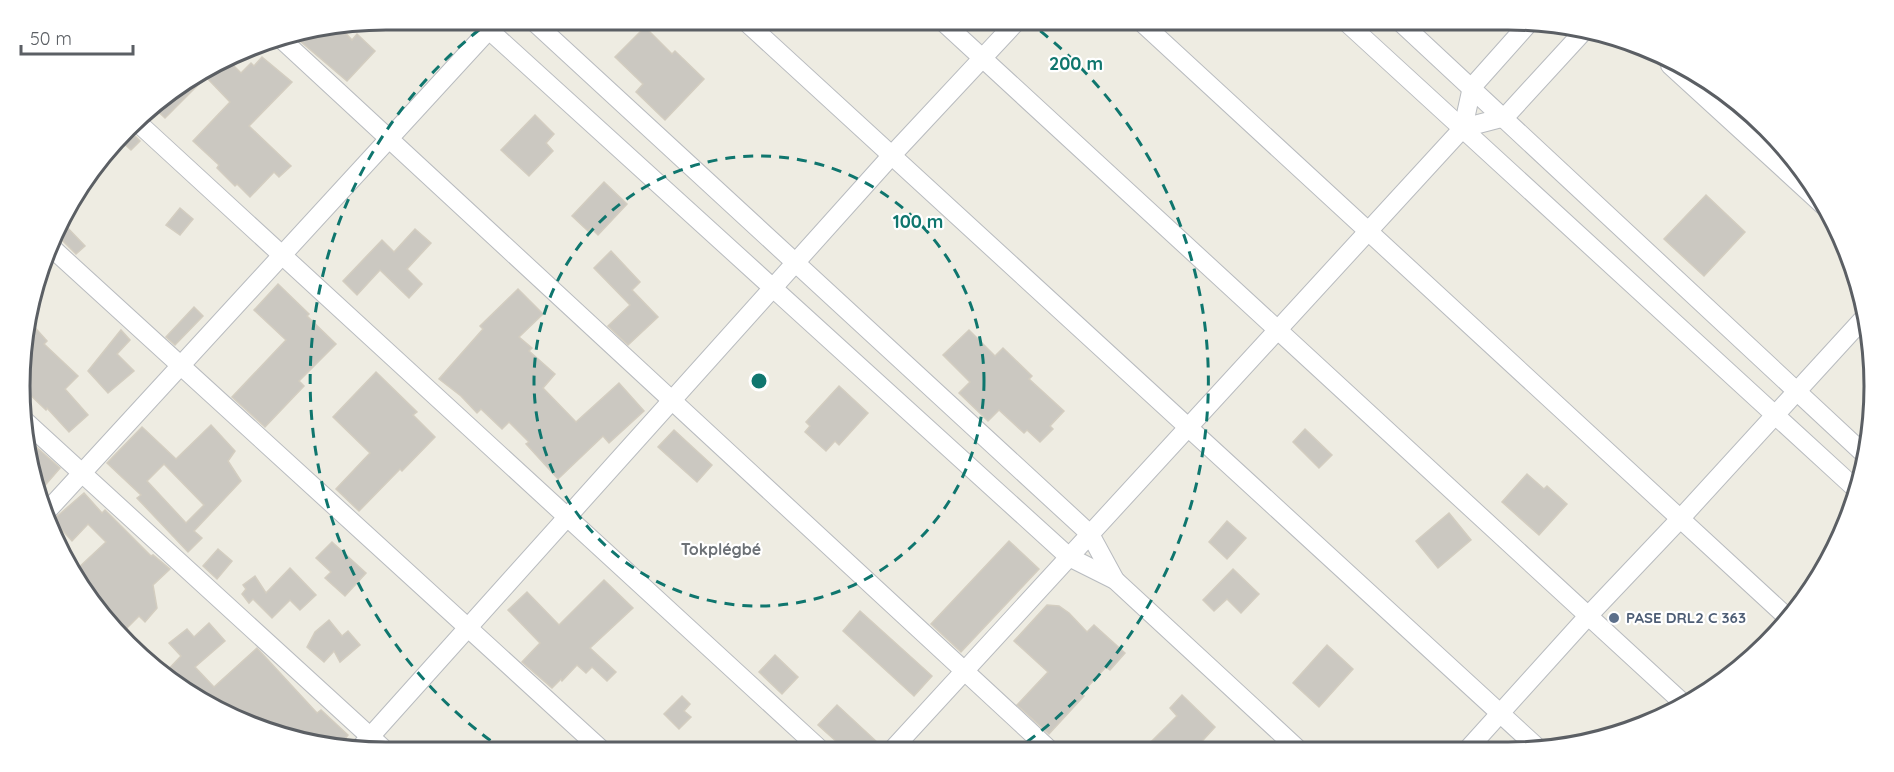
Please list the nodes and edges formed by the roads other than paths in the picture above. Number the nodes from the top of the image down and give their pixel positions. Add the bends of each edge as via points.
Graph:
1 (483, 30) edge
2 (497, 30) edge
3 (543, 30) edge
4 (755, 30) edge
5 (952, 30) edge
6 (1009, 30) edge
7 (1150, 30) edge
8 (1355, 30) edge
9 (1409, 30) edge
10 (1522, 31) edge
11 (1578, 37) edge
12 (287, 44) edge
13 (983, 58) junction
14 (1684, 77) edge
15 (1472, 87) junction
16 (1505, 117) junction
17 (142, 126) edge
18 (1463, 128) junction
19 (389, 139) junction
20 (892, 155) junction
21 (1804, 189) edge
22 (1368, 231) junction
23 (56, 252) edge
24 (282, 255) junction
25 (795, 262) junction
26 (773, 288) junction
27 (1858, 325) edge
28 (1278, 329) junction
29 (180, 366) junction
30 (1796, 392) junction
31 (672, 401) junction
32 (1775, 416) junction
33 (1188, 427) junction
34 (33, 428) edge
35 (1858, 448) edge
36 (82, 473) junction
37 (1850, 484) edge
38 (51, 506) edge
39 (567, 518) junction
40 (1680, 519) junction
41 (1090, 534) junction
42 (1069, 557) junction
43 (1115, 580) junction
44 (1782, 613) edge
45 (1588, 616) junction
46 (468, 628) junction
47 (964, 671) junction
48 (1678, 698) edge
49 (1499, 713) junction
50 (363, 741) edge
51 (367, 741) edge
52 (1530, 741) edge
53 (593, 742) edge
54 (812, 742) edge
55 (899, 742) edge
56 (1041, 742) edge
57 (1290, 742) edge
58 (1474, 742) edge

1 - 19 street
2 - 26 street
3 - 25 street
4 - 20 street
5 - 13 street
6 - 13 street
7 - 22 street
8 - 18 street
9 - 15 street
10 - 15 street
11 - 16 street
12 - 19 street
13 - 20 street
13 - 28 street
14 - 21 street
15 - 16 street
15 - 18 street
16 - 18 street
16 - 30 street
17 - 24 street
18 - 22 street
18 - 32 street
19 - 24 street
19 - 31 street
20 - 25 street
20 - 33 street
22 - 28 street
22 - 40 street
23 - 29 street
24 - 29 street
24 - 39 street
25 - 26 street
25 - 41 street
26 - 31 street
26 - 42 street
27 - 30 street
28 - 33 street
28 - 45 street
29 - 36 street
29 - 46 street
30 - 32 street
30 - 35 street
31 - 39 street
31 - 47 street
32 - 37 street
32 - 40 street
33 - 41 street
33 - 49 street
34 - 36 street
36 - 38 street
36 - 50 street
39 - 46 street
39 - 54 street
40 - 44 street
40 - 45 street
41 - 42 street
41 - 43 street
42 - 43 street
42 - 47 street
43 - 57 street
45 - 48 street
45 - 49 street
46 - 51 street
46 - 53 street
47 - 55 street
47 - 56 street
49 - 52 street
49 - 58 street

